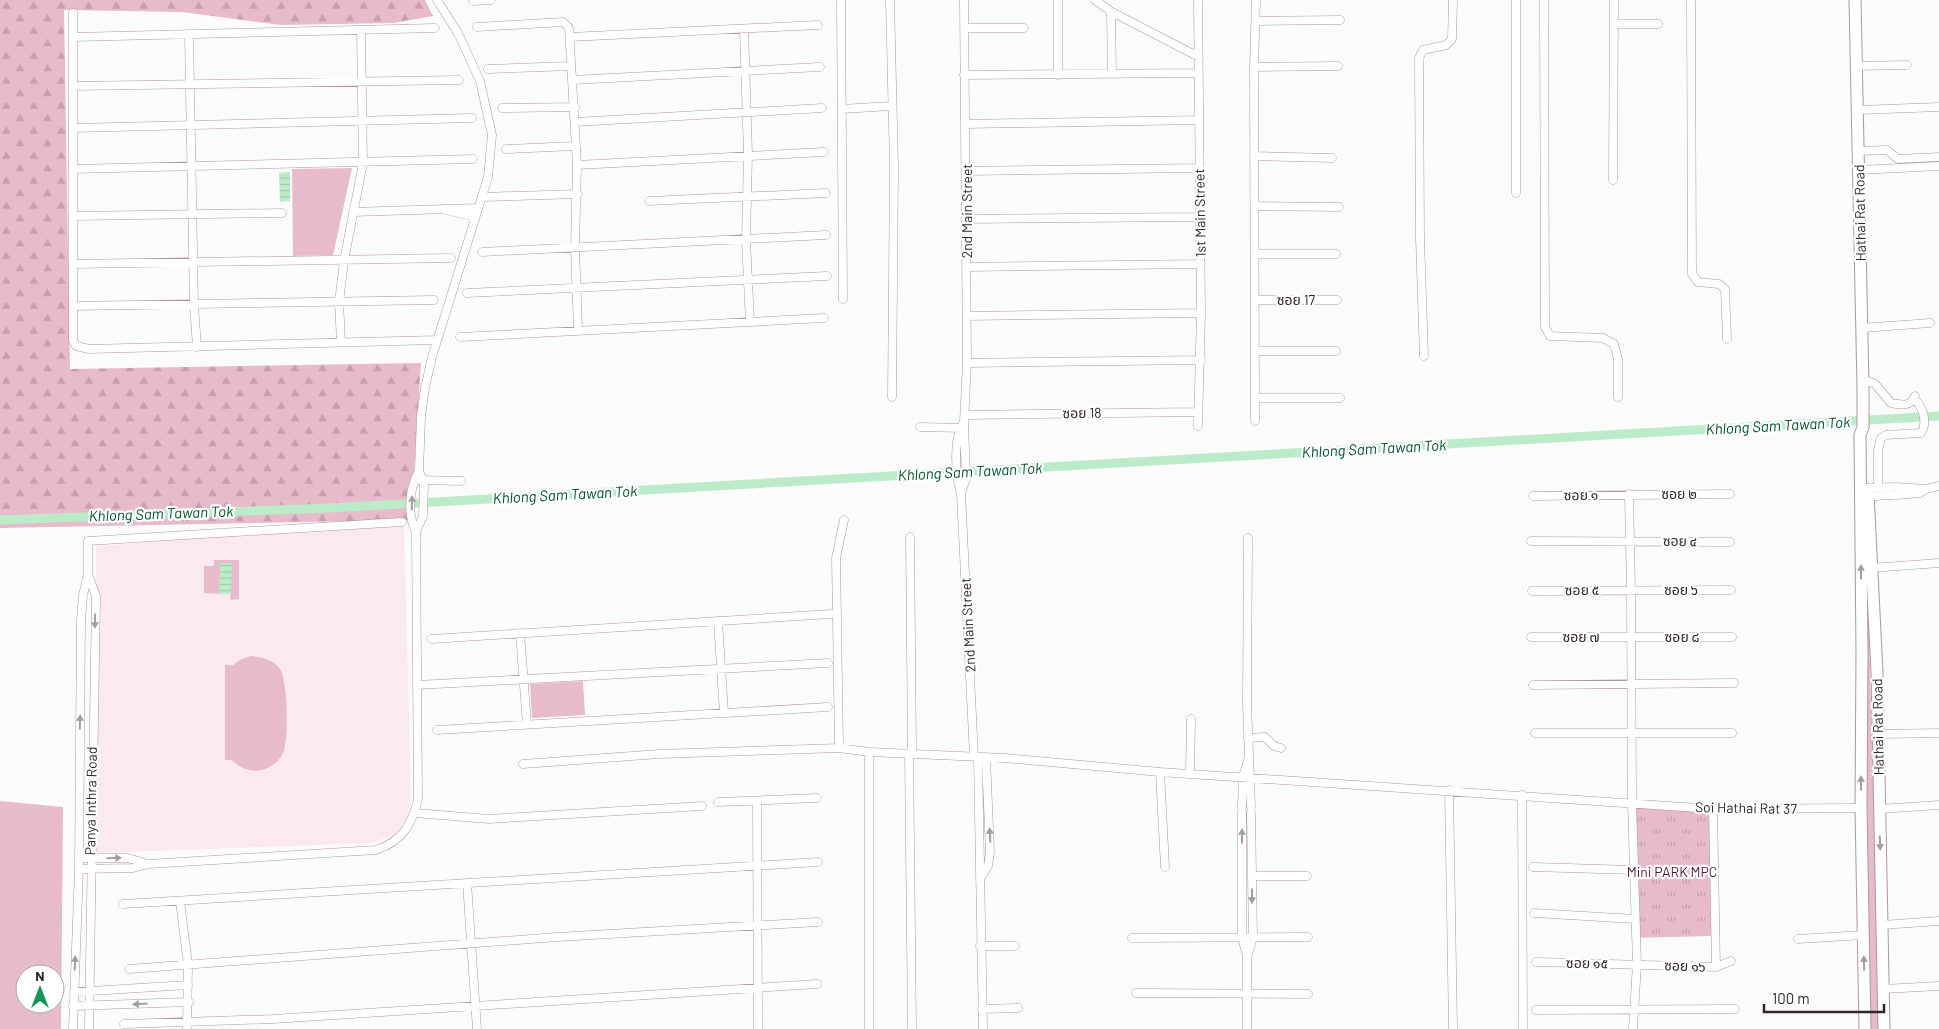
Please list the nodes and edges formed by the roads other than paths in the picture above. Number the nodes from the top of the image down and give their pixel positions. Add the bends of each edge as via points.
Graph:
1 (437, 0) edge
2 (491, 0) edge
3 (841, 0) edge
4 (890, 0) edge
5 (964, 0) edge
6 (1058, 0) edge
7 (1095, 0) edge
8 (1198, 0) edge
9 (1256, 0) edge
10 (1453, 0) edge
11 (1516, 0) edge
12 (1544, 0) edge
13 (1614, 0) edge
14 (1691, 0) edge
15 (1855, 0) edge
16 (473, 1) edge
17 (1110, 11) junction
18 (73, 13) dead end
19 (1340, 20) dead end
20 (1256, 21) junction
21 (1615, 24) junction
22 (1658, 24) dead end
23 (818, 25) dead end
24 (477, 27) dead end
25 (435, 28) dead end
26 (965, 28) junction
27 (1024, 28) dead end
28 (744, 29) junction
29 (361, 30) junction
30 (189, 34) junction
31 (74, 37) junction
32 (570, 37) junction
33 (1199, 57) junction
34 (1907, 65) dead end
35 (571, 66) junction
36 (1254, 66) junction
37 (1338, 66) dead end
38 (1857, 66) junction
39 (820, 67) dead end
40 (488, 69) dead end
41 (745, 71) junction
42 (1199, 73) junction
43 (1112, 74) junction
44 (964, 75) junction
45 (1058, 75) junction
46 (458, 80) dead end
47 (572, 80) junction
48 (364, 81) junction
49 (190, 84) junction
50 (73, 86) junction
51 (891, 106) junction
52 (575, 107) junction
53 (1939, 107) edge
54 (502, 108) dead end
55 (822, 108) dead end
56 (842, 109) junction
57 (1858, 110) junction
58 (747, 112) junction
59 (472, 118) dead end
60 (1199, 120) junction
61 (364, 122) junction
62 (575, 122) junction
63 (966, 124) junction
64 (190, 126) junction
65 (73, 128) junction
66 (576, 146) junction
67 (506, 149) dead end
68 (1858, 151) junction
69 (824, 152) dead end
70 (748, 154) junction
71 (1254, 156) junction
72 (1939, 157) edge
73 (1332, 158) dead end
74 (473, 159) dead end
75 (363, 163) junction
76 (577, 165) junction
77 (1939, 166) edge
78 (191, 167) junction
79 (1200, 168) junction
80 (73, 169) junction
81 (1859, 170) junction
82 (967, 171) junction
83 (1613, 180) dead end
84 (826, 193) dead end
85 (1516, 193) dead end
86 (578, 194) junction
87 (482, 197) junction
88 (747, 197) junction
89 (649, 201) dead end
90 (1255, 206) junction
91 (1339, 207) dead end
92 (478, 208) junction
93 (444, 209) junction
94 (354, 212) junction
95 (282, 213) dead end
96 (73, 216) junction
97 (193, 216) junction
98 (476, 217) junction
99 (1200, 217) junction
100 (966, 219) junction
101 (826, 235) dead end
102 (746, 240) junction
103 (575, 247) junction
104 (482, 252) dead end
105 (1255, 254) junction
106 (1336, 254) dead end
107 (451, 258) dead end
108 (344, 261) junction
109 (73, 264) junction
110 (194, 264) junction
111 (1201, 264) junction
112 (967, 267) junction
113 (827, 276) dead end
114 (748, 281) junction
115 (577, 290) junction
116 (467, 293) dead end
117 (843, 299) dead end
118 (434, 300) dead end
119 (1255, 300) junction
120 (1337, 300) dead end
121 (339, 302) junction
122 (194, 305) junction
123 (73, 306) junction
124 (1201, 313) junction
125 (967, 316) junction
126 (824, 318) dead end
127 (750, 322) junction
128 (1930, 323) dead end
129 (1862, 328) junction
130 (578, 330) junction
131 (460, 337) dead end
132 (1727, 339) dead end
133 (438, 340) junction
134 (341, 342) junction
135 (197, 347) junction
136 (1336, 350) dead end
137 (1255, 351) junction
138 (1424, 356) dead end
139 (1201, 360) junction
140 (967, 363) junction
141 (1862, 379) junction
142 (892, 397) dead end
143 (1618, 397) dead end
144 (1255, 398) junction
145 (1340, 398) dead end
146 (1198, 412) junction
147 (1255, 421) dead end
148 (964, 423) junction
149 (1198, 426) dead end
150 (920, 427) dead end
151 (1864, 459) junction
152 (420, 471) junction
153 (461, 481) dead end
154 (413, 483) junction
155 (424, 483) junction
156 (1939, 486) edge
157 (1873, 492) junction
158 (1629, 494) junction
159 (1730, 494) dead end
160 (1533, 496) dead end
161 (844, 520) dead end
162 (402, 522) dead end
163 (416, 532) junction
164 (910, 537) dead end
165 (1248, 538) dead end
166 (1531, 541) dead end
167 (1630, 541) junction
168 (1730, 542) dead end
169 (1939, 563) edge
170 (1871, 568) junction
171 (88, 574) junction
172 (1632, 590) junction
173 (1731, 590) dead end
174 (1532, 591) dead end
175 (831, 614) dead end
176 (718, 621) junction
177 (520, 633) junction
178 (1531, 637) dead end
179 (1631, 637) junction
180 (1732, 637) dead end
181 (431, 639) dead end
182 (828, 663) dead end
183 (721, 668) junction
184 (524, 679) junction
185 (1734, 683) dead end
186 (1631, 684) junction
187 (417, 685) junction
188 (1533, 685) dead end
189 (828, 707) dead end
190 (724, 713) junction
191 (1191, 719) dead end
192 (527, 724) junction
193 (437, 730) dead end
194 (1535, 733) dead end
195 (1632, 733) junction
196 (1732, 733) dead end
197 (1939, 733) edge
198 (1878, 734) junction
199 (1248, 738) junction
200 (839, 748) junction
201 (1281, 748) dead end
202 (869, 752) junction
203 (910, 753) junction
204 (979, 758) junction
205 (523, 764) dead end
206 (1160, 772) junction
207 (1190, 773) junction
208 (1247, 777) junction
209 (1449, 790) junction
210 (1522, 795) junction
211 (816, 798) dead end
212 (757, 800) junction
213 (718, 802) dead end
214 (1632, 803) junction
215 (1939, 805) edge
216 (702, 806) dead end
217 (1861, 808) junction
218 (1713, 809) junction
219 (1879, 809) junction
220 (415, 813) junction
221 (79, 858) junction
222 (91, 859) junction
223 (818, 862) dead end
224 (148, 864) junction
225 (757, 865) junction
226 (1165, 867) dead end
227 (1533, 867) dead end
228 (79, 869) junction
229 (90, 869) junction
230 (1634, 870) junction
231 (1252, 876) junction
232 (1308, 876) dead end
233 (466, 883) junction
234 (180, 901) junction
235 (123, 904) dead end
236 (1534, 913) dead end
237 (1635, 919) junction
238 (1939, 921) edge
239 (818, 922) dead end
240 (757, 925) junction
241 (1882, 925) junction
242 (1863, 935) junction
243 (1242, 937) junction
244 (1253, 937) junction
245 (1308, 937) dead end
246 (1132, 938) dead end
247 (1798, 939) dead end
248 (472, 943) junction
249 (980, 946) junction
250 (1015, 946) dead end
251 (1247, 956) junction
252 (1731, 961) dead end
253 (1536, 962) dead end
254 (188, 964) junction
255 (1637, 964) junction
256 (1716, 967) junction
257 (129, 969) dead end
258 (817, 984) dead end
259 (188, 985) junction
260 (1939, 986) edge
261 (758, 989) junction
262 (1883, 989) junction
263 (74, 992) junction
264 (90, 992) junction
265 (1136, 993) dead end
266 (1248, 993) junction
267 (1308, 994) dead end
268 (189, 1002) junction
269 (73, 1006) junction
270 (474, 1006) junction
271 (89, 1007) junction
272 (1018, 1008) dead end
273 (982, 1009) junction
274 (1736, 1009) dead end
275 (1536, 1010) dead end
276 (1633, 1010) junction
277 (124, 1024) dead end
278 (187, 1026) edge
279 (73, 1029) edge
280 (89, 1029) edge
281 (477, 1029) edge
282 (758, 1029) edge
283 (869, 1029) edge
284 (912, 1029) edge
285 (983, 1029) edge
286 (1248, 1029) edge
287 (1453, 1029) edge
288 (1523, 1029) edge
289 (1633, 1029) edge
290 (1865, 1029) edge
291 (1884, 1029) edge

1 - 87 street via 473,63 487,105 492,135 488,177
2 - 16 street
3 - 56 street
4 - 51 street
5 - 26 street, 2nd Main Street
6 - 45 street
7 - 17 street
8 - 33 street, 1st Main Street
9 - 20 street
10 - 138 street via 1452,39 1446,45 1423,50 1419,58
11 - 85 street
12 - 143 street via 1544,327 1550,336 1604,338 1614,344 1618,359
13 - 21 street
14 - 132 street via 1692,274 1698,282 1719,284 1725,289
15 - 38 main road, Hathai Rat Road
17 - 33 street
17 - 43 street
18 - 31 street
19 - 20 street
20 - 36 street
21 - 22 street
21 - 83 street
23 - 28 street
24 - 32 street via 563,22 569,28
25 - 29 street
26 - 27 street
26 - 44 street, 2nd Main Street
28 - 32 street
28 - 41 street
29 - 30 street
29 - 48 street
30 - 31 street
30 - 49 street
31 - 50 street
32 - 35 street
33 - 42 street, 1st Main Street
34 - 38 street
35 - 40 street
35 - 47 street
36 - 37 street
36 - 71 street
38 - 57 main road, Hathai Rat Road
39 - 41 street
41 - 47 street
41 - 58 street
42 - 43 street
42 - 60 street, 1st Main Street
43 - 45 street
44 - 45 street
44 - 63 street, 2nd Main Street
46 - 48 street
47 - 52 street
48 - 49 street
48 - 61 street
49 - 50 street
49 - 64 street
50 - 65 street
51 - 56 street
51 - 142 street via 894,166
52 - 54 street
52 - 62 street
53 - 57 street
55 - 58 street
56 - 117 street
57 - 68 main road, Hathai Rat Road
58 - 62 street
58 - 70 street
59 - 61 street
60 - 63 street
60 - 79 street, 1st Main Street
61 - 64 street
61 - 75 street
62 - 66 street
63 - 82 street, 2nd Main Street
64 - 65 street
64 - 78 street
65 - 80 street
66 - 67 street
66 - 76 street
68 - 72 street via 1887,150 1898,159
68 - 81 main road, Hathai Rat Road
69 - 70 street
70 - 76 street
70 - 88 street
71 - 73 street
71 - 90 street
74 - 75 street
75 - 78 street
75 - 94 street
76 - 86 street
77 - 81 street
78 - 80 street
78 - 97 street
79 - 82 street
79 - 99 street, 1st Main Street
80 - 96 street
81 - 129 main road, Hathai Rat Road
82 - 100 street, 2nd Main Street
84 - 88 street
86 - 87 street
86 - 103 street
87 - 92 street
88 - 89 street
88 - 102 street
90 - 91 street
90 - 105 street
92 - 93 street
92 - 98 street
93 - 94 street
93 - 98 street
94 - 108 street
95 - 97 street
96 - 97 street
96 - 109 street
97 - 110 street
98 - 133 street
99 - 100 street
99 - 111 street, 1st Main Street
100 - 112 street, 2nd Main Street
101 - 102 street
102 - 103 street
102 - 114 street
103 - 104 street
103 - 115 street
105 - 106 street
105 - 119 street
107 - 108 street
108 - 110 street
108 - 121 street
109 - 110 street
109 - 123 street
110 - 122 street
111 - 112 street
111 - 124 street, 1st Main Street
112 - 125 street, 2nd Main Street
113 - 114 street
114 - 115 street
114 - 127 street
115 - 116 street
115 - 130 street
118 - 121 street
119 - 120 street, ซอย 17
119 - 137 street
121 - 122 street
121 - 134 street
122 - 123 street
122 - 135 street
123 - 135 street via 73,340 81,348
124 - 125 street
124 - 139 street, 1st Main Street
125 - 140 street, 2nd Main Street
126 - 127 street
127 - 130 street
128 - 129 street
129 - 141 main road, Hathai Rat Road
130 - 131 street
133 - 134 street
133 - 152 street via 421,416
134 - 135 street
136 - 137 street
137 - 144 street
139 - 140 street
139 - 146 street, 1st Main Street
140 - 148 street, 2nd Main Street
141 - 151 main road, Hathai Rat Road via 1866,435
141 - 157 street via 1875,384 1891,403 1906,405 1915,397 1923,410 1924,429 1921,433 1881,438
144 - 145 street
144 - 147 street
146 - 148 street, ซอย 18
146 - 149 street, 1st Main Street
148 - 150 street, ซอย 18
148 - 204 street, 2nd Main Street via 958,433
151 - 157 main road, Hathai Rat Road
217 -> 151 main road, Hathai Rat Road
152 - 154 street
152 - 155 street
153 - 155 street
154 - 155 street
163 -> 154 street via 411,520
155 - 163 street via 423,516
156 - 157 street
157 - 170 main road, Hathai Rat Road
158 - 159 street, ซอย ๒
158 - 160 street, ซอย ๑
158 - 167 street
161 - 200 street via 836,567
162 - 171 street, Panya Inthra Road via 88,541
163 - 187 street
164 - 203 street
165 - 199 street
166 - 167 street, ซอย ๔
167 - 168 street, ซอย ๔
167 - 172 street
169 - 170 street
170 - 198 main road, Hathai Rat Road
221 -> 171 street, Panya Inthra Road via 81,620
171 -> 222 street, Panya Inthra Road via 96,596
172 - 173 street, ซอย ๖
172 - 174 street, ซอย ๕
172 - 179 street
175 - 176 street
176 - 177 street
176 - 183 street
177 - 181 street
177 - 184 street
178 - 179 street, ซอย ๗
179 - 180 street, ซอย ๘
179 - 186 street
182 - 183 street
183 - 184 street
183 - 190 street
184 - 187 street
184 - 192 street
185 - 186 street
186 - 188 street
186 - 195 street
187 - 220 street via 418,799
189 - 190 street
190 - 192 street
191 - 207 street
192 - 193 street
194 - 195 street
195 - 196 street
195 - 214 street
197 - 198 street
198 - 219 main road, Hathai Rat Road
199 - 201 street via 1265,737
199 - 208 street
200 - 202 street, Soi Hathai Rat 37
200 - 205 street, Soi Hathai Rat 37 via 659,754
202 - 203 street, Soi Hathai Rat 37
202 - 283 street
203 - 204 street, Soi Hathai Rat 37
203 - 284 street
204 - 206 street, Soi Hathai Rat 37
204 - 249 street, 2nd Main Street via 990,852 988,866 979,881
206 - 207 street, Soi Hathai Rat 37
206 - 226 street
207 - 208 street, Soi Hathai Rat 37
208 - 209 street, Soi Hathai Rat 37
208 - 231 street
243 -> 208 street via 1242,810
209 - 210 street, Soi Hathai Rat 37
209 - 287 street
210 - 214 street, Soi Hathai Rat 37
210 - 288 street
211 - 212 street
212 - 213 street
212 - 225 street
214 - 218 street, Soi Hathai Rat 37
214 - 230 street
215 - 219 street
216 - 220 street via 490,819
217 - 218 street, Soi Hathai Rat 37
217 - 242 main road, Hathai Rat Road
218 - 256 street
219 -> 241 main road, Hathai Rat Road
220 - 224 street via 401,837 376,850
221 - 222 street
221 - 228 street, Panya Inthra Road
222 -> 224 street via 128,858
222 - 229 street, Panya Inthra Road
223 - 225 street
224 - 229 street via 133,868
225 - 233 street
225 - 240 street
227 - 230 street
228 - 229 street
263 -> 228 street, Panya Inthra Road
229 - 264 street, Panya Inthra Road
230 - 237 street
231 - 232 street
231 -> 244 street
233 - 234 street
233 - 248 street
234 - 235 street
234 - 254 street
236 - 237 street
237 - 255 street
238 - 241 street
239 - 240 street
240 - 248 street
240 - 261 street
241 - 262 main road, Hathai Rat Road
242 - 247 street
290 -> 242 main road, Hathai Rat Road
243 - 244 street
243 - 246 street
243 - 251 street
244 - 245 street
244 - 251 street
248 - 254 street
248 - 270 street
249 - 250 street
249 - 273 street
251 - 266 street
252 - 256 street, ซอย ๑๖
253 - 255 street, ซอย ๑๕
254 - 257 street
254 - 259 street
255 - 256 street, ซอย ๑๖
255 - 276 street
258 - 261 street
259 - 264 street
259 - 268 street
260 - 262 street
261 - 270 street
261 - 282 street
262 - 291 main road, Hathai Rat Road
263 - 264 street
263 - 269 street, Panya Inthra Road
264 - 271 street, Panya Inthra Road
265 - 266 street
266 - 267 street
266 - 286 street
268 -> 271 street
268 - 278 street
269 - 271 street
269 - 279 street, Panya Inthra Road
270 - 278 street
270 - 281 street
271 - 280 street, Panya Inthra Road
272 - 273 street
273 - 285 street
274 - 276 street
275 - 276 street
276 - 289 street
277 - 278 street

